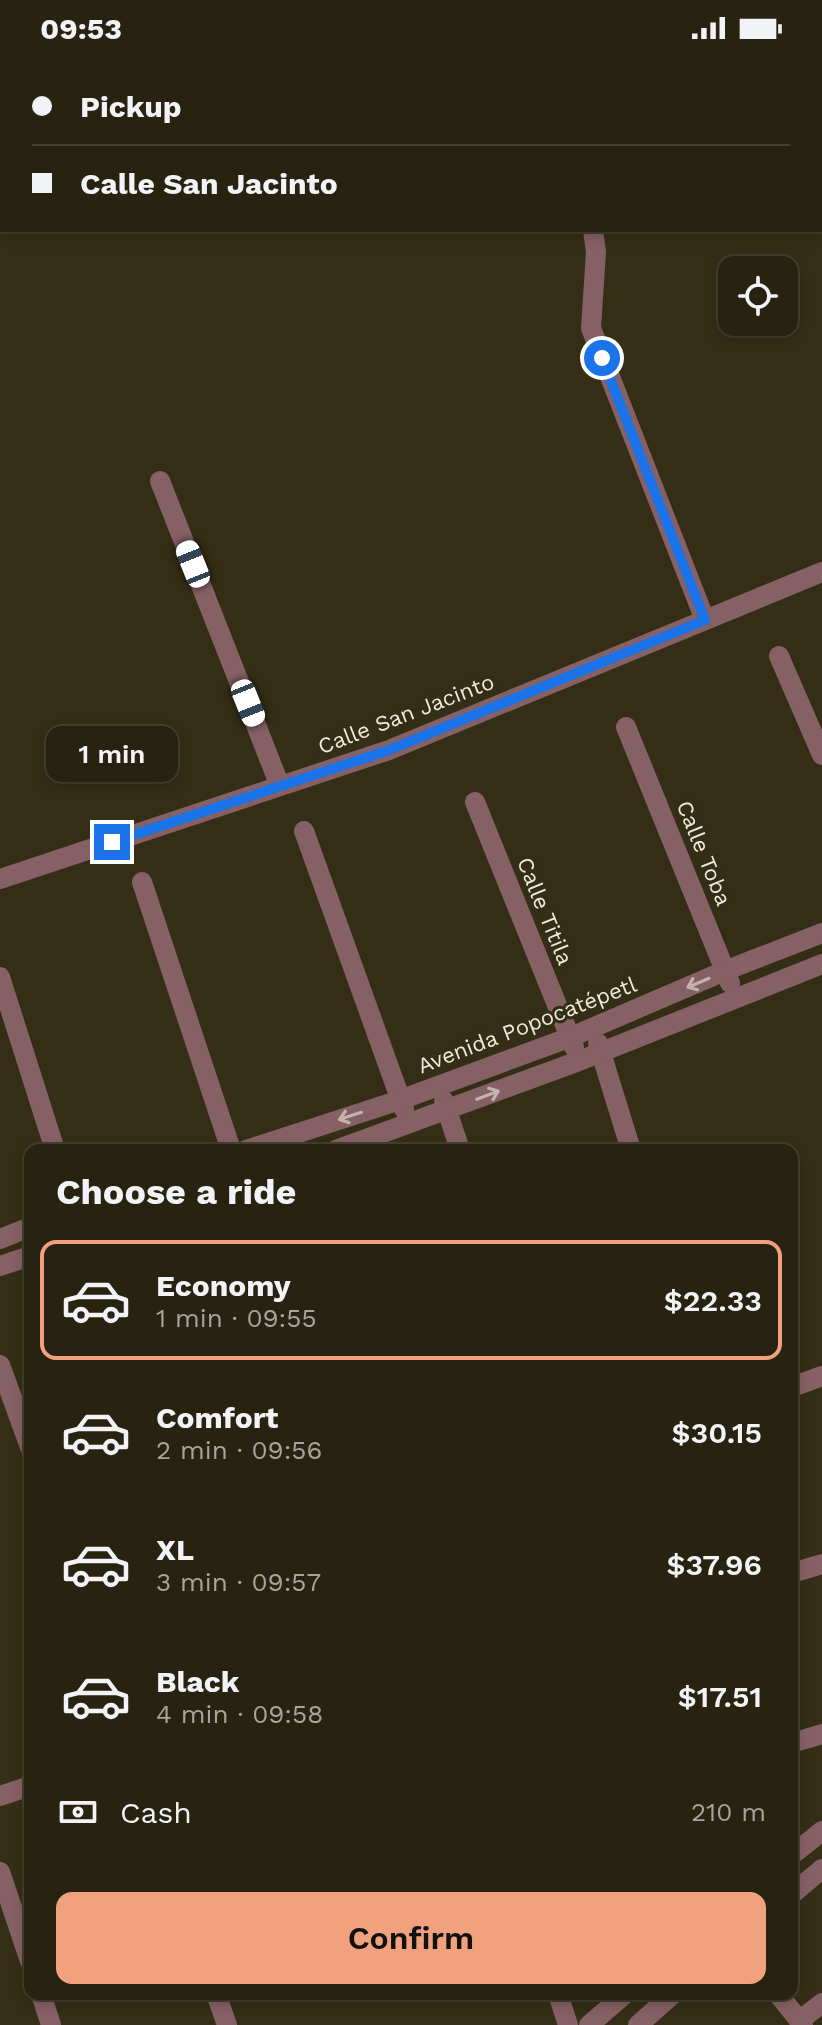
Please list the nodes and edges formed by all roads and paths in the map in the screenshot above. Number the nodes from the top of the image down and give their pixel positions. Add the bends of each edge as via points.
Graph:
1 (593, 232) edge
2 (160, 481) dead end
3 (822, 572) edge
4 (705, 620) junction
5 (779, 656) dead end
6 (626, 727) dead end
7 (822, 755) edge
8 (280, 786) junction
9 (475, 802) dead end
10 (304, 831) dead end
11 (0, 879) edge
12 (142, 882) dead end
13 (822, 933) edge
14 (822, 964) edge
15 (727, 970) junction
16 (0, 977) edge
17 (735, 998) junction
18 (593, 1028) junction
19 (571, 1037) junction
20 (601, 1053) junction
21 (579, 1061) junction
22 (438, 1084) junction
23 (400, 1100) junction
24 (448, 1110) junction
25 (410, 1124) junction
26 (53, 1144) edge
27 (229, 1144) edge
28 (275, 1144) edge
29 (353, 1144) edge
30 (458, 1144) edge
31 (629, 1144) edge
32 (24, 1229) edge
33 (0, 1239) edge
34 (24, 1258) edge
35 (0, 1266) edge
36 (0, 1365) edge
37 (822, 1376) edge
38 (798, 1385) edge
39 (24, 1431) edge
40 (822, 1564) edge
41 (798, 1571) edge
42 (822, 1734) edge
43 (798, 1741) edge
44 (24, 1788) edge
45 (0, 1796) edge
46 (822, 1831) edge
47 (798, 1850) edge
48 (822, 1869) edge
49 (0, 1872) edge
50 (798, 1889) edge
51 (24, 1943) edge
52 (43, 2000) edge
53 (218, 2000) edge
54 (560, 2000) edge
55 (618, 2000) edge
56 (666, 2000) edge
57 (783, 2000) edge
58 (822, 2003) edge
59 (801, 2023) edge
60 (51, 2025) edge
61 (227, 2025) edge
62 (568, 2025) edge
63 (589, 2025) edge
64 (638, 2025) edge

1 - 4 street via 591,328
2 - 8 street
3 - 4 street, Calle San Jacinto
4 - 8 street, Calle San Jacinto via 389,750
5 - 7 street
6 - 15 street, Calle Toba
8 - 11 street, Calle San Jacinto
9 - 19 street, Calle Titila
10 - 23 street
12 - 27 street
13 - 15 street, Avenida Popocatépetl
14 - 17 street
15 - 17 street, Calle Toba
15 -> 18 street, Avenida Popocatépetl
16 - 26 street
17 - 20 street
18 - 19 street, Avenida Popocatépetl
18 - 20 street
19 - 21 street, Calle Titila
19 - 22 street, Avenida Popocatépetl
20 - 21 street
20 - 31 street
24 -> 21 street
22 - 23 street, Avenida Popocatépetl
22 - 24 street
23 - 25 street
23 -> 28 street, Avenida Popocatépetl
24 - 25 street
24 - 30 street
25 - 29 street
32 - 33 street
34 - 35 street
36 - 39 street
37 - 38 street
40 - 41 street
42 - 43 street
44 - 45 street
46 - 47 street
48 - 50 street
49 - 51 street
52 - 60 street
53 - 61 street
54 - 62 street
55 - 63 street
56 - 64 street
57 - 59 street
58 - 59 street

